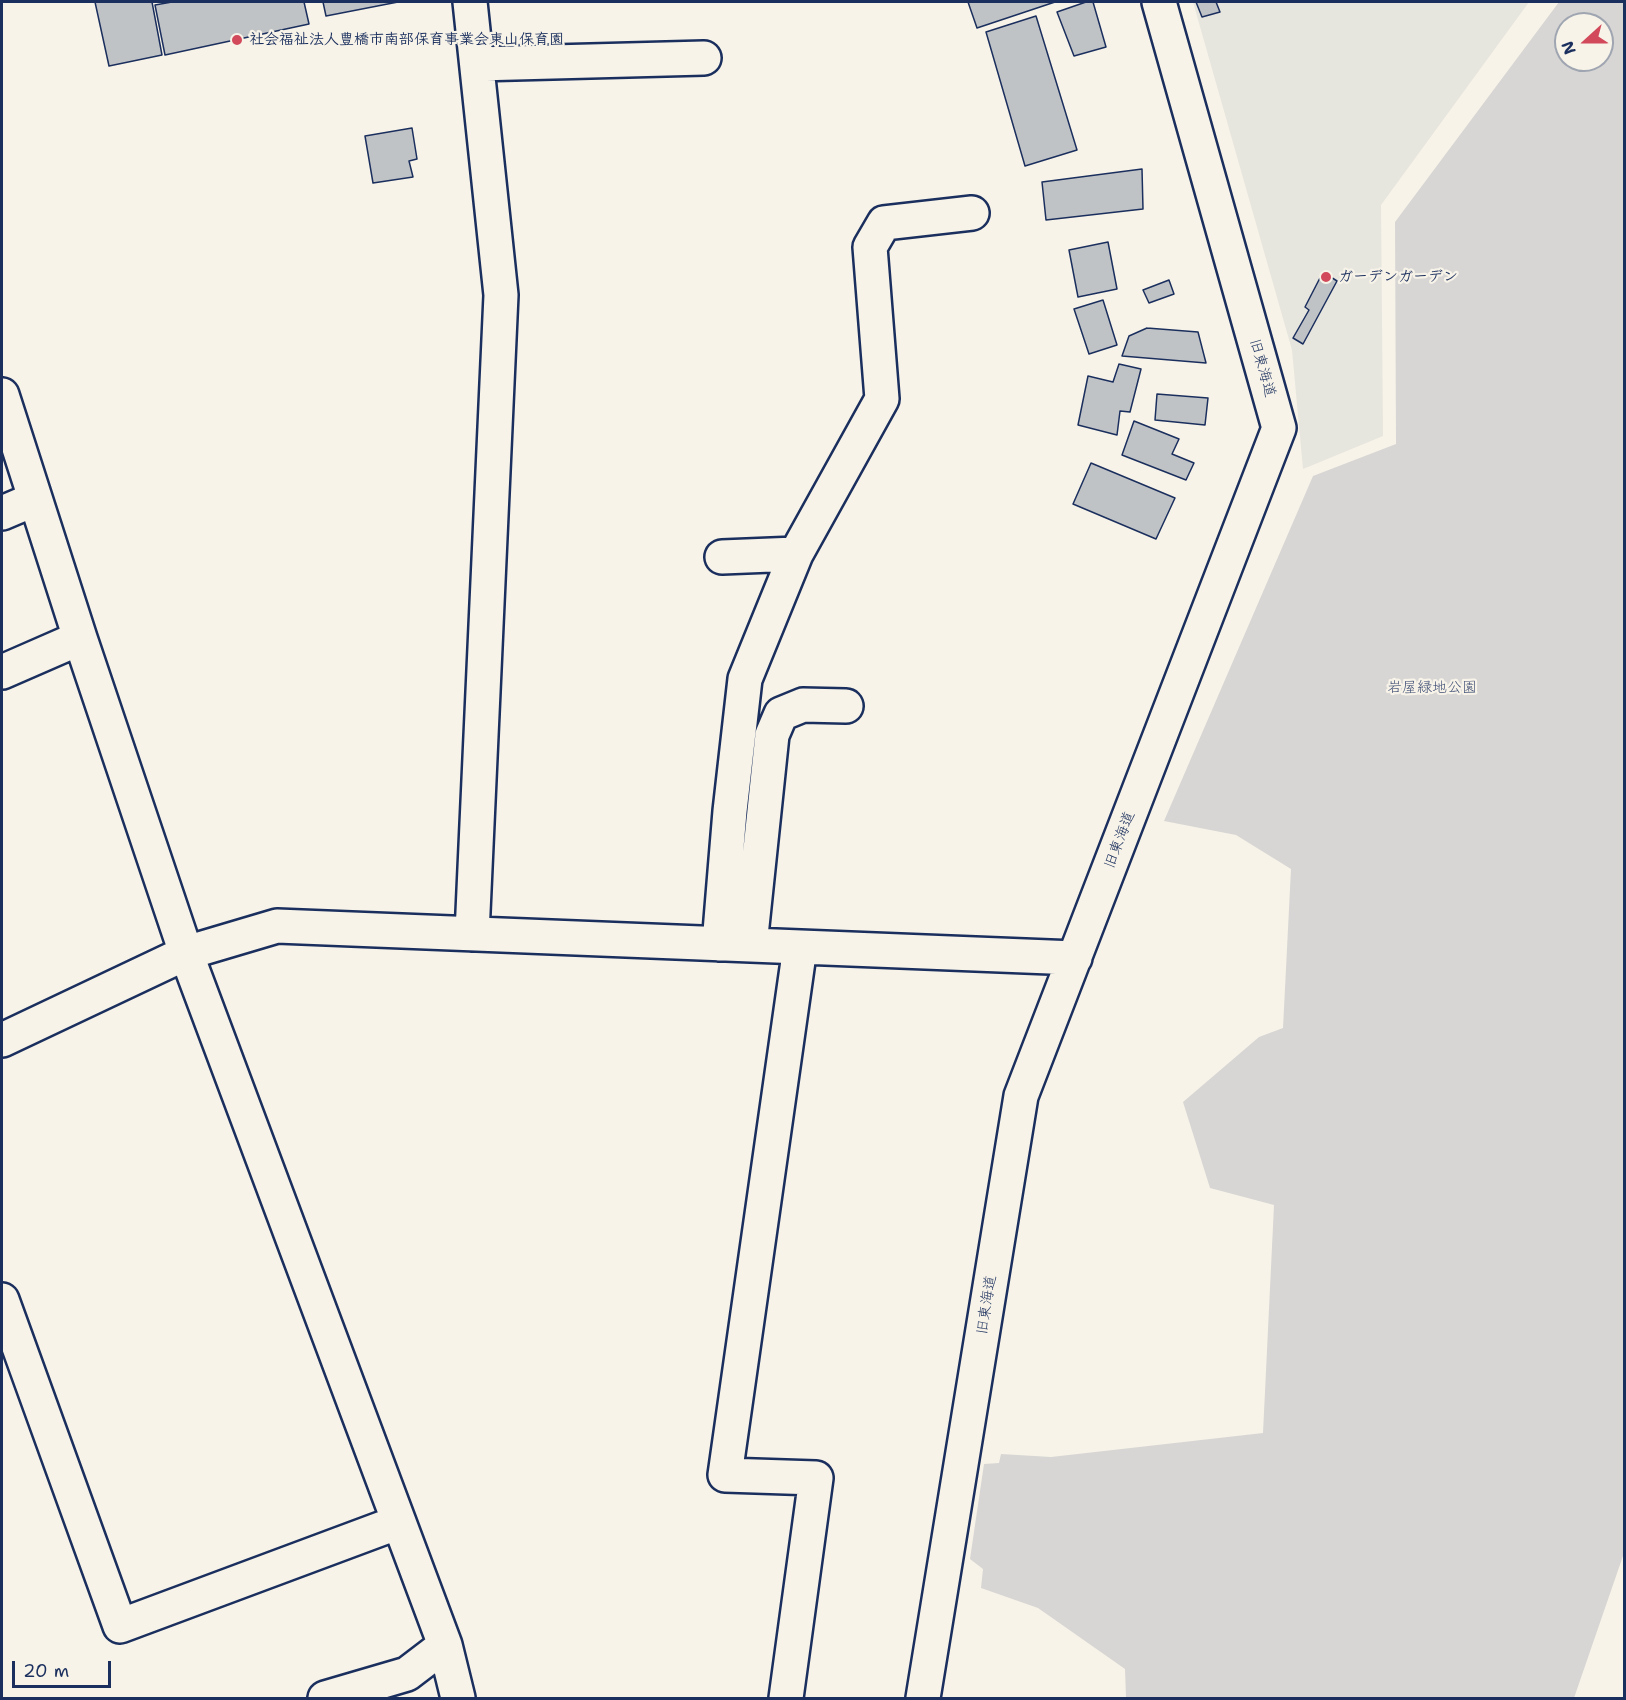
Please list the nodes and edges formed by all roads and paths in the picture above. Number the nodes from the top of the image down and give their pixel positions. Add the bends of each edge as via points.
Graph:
1 (470, 2) edge
2 (1160, 2) edge
3 (704, 58) dead end
4 (477, 64) junction
5 (972, 213) dead end
6 (2, 395) edge
7 (35, 499) junction
8 (2, 513) edge
9 (796, 554) junction
10 (722, 557) dead end
11 (80, 638) junction
12 (2, 672) edge
13 (846, 706) dead end
14 (472, 934) junction
15 (734, 945) junction
16 (800, 947) junction
17 (186, 953) junction
18 (1075, 958) junction
19 (2, 1040) edge
20 (2, 1300) edge
21 (399, 1522) junction
22 (445, 1645) junction
23 (325, 1698) edge
24 (458, 1698) edge
25 (786, 1698) edge
26 (923, 1698) edge

1 - 4 street
2 - 18 street, 旧東海道 via 1279,428
3 - 4 street
4 - 14 street via 501,295
5 - 9 street via 884,224 870,247 882,399
6 - 7 street
7 - 8 street
7 - 11 street
9 - 10 street
9 - 15 street via 745,680 730,811
11 - 12 street
11 - 17 street
13 - 15 street via 803,705 781,714 772,735
14 - 15 street
14 - 17 street via 277,926
15 - 16 street
16 - 18 street
16 - 25 street via 725,1475 816,1478
17 - 19 street
17 - 21 street
18 - 26 street, 旧東海道 via 1021,1096
20 - 21 street via 120,1626
21 - 22 street
22 - 23 street via 407,1674
22 - 24 street

